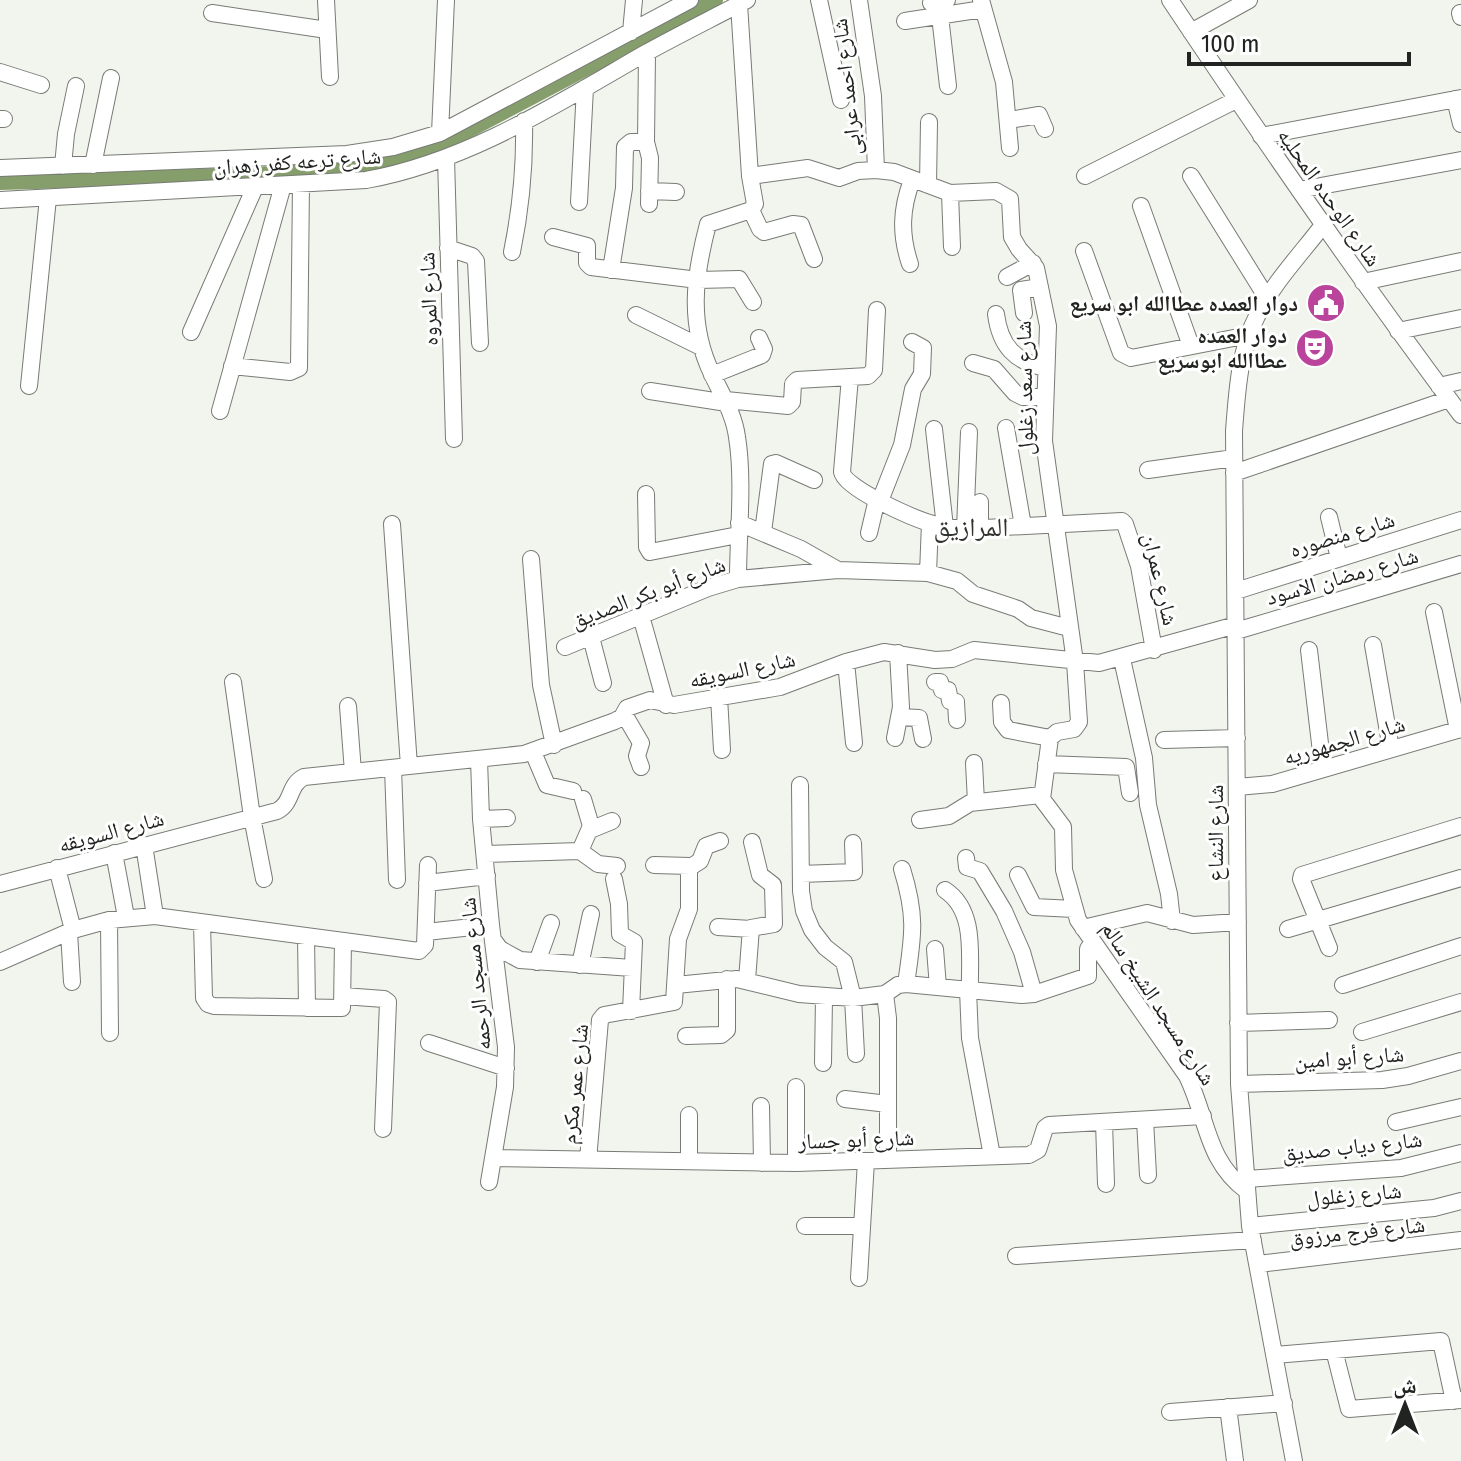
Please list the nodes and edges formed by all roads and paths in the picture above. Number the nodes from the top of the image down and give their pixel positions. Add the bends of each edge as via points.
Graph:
1 (326, 0) edge
2 (446, 0) edge
3 (634, 0) edge
4 (690, 0) edge
5 (819, 0) edge
6 (859, 0) edge
7 (1170, 0) edge
8 (1249, 0) edge
9 (743, 2) edge
10 (982, 4) edge
11 (939, 6) edge
12 (662, 8) edge
13 (212, 13) dead end
14 (905, 21) dead end
15 (327, 30) junction
16 (631, 32) junction
17 (1191, 32) junction
18 (647, 53) junction
19 (0, 72) edge
20 (330, 77) dead end
21 (111, 78) dead end
22 (41, 85) dead end
23 (76, 86) dead end
24 (948, 86) dead end
25 (585, 88) junction
26 (1458, 98) edge
27 (841, 100) dead end
28 (1236, 100) junction
29 (1009, 120) junction
30 (524, 121) junction
31 (929, 122) dead end
32 (1461, 124) edge
33 (1045, 129) dead end
34 (440, 133) junction
35 (1261, 136) junction
36 (646, 142) junction
37 (1010, 148) dead end
38 (446, 158) junction
39 (1461, 160) edge
40 (93, 165) junction
41 (63, 166) junction
42 (0, 168) edge
43 (876, 170) junction
44 (750, 176) junction
45 (1085, 176) dead end
46 (1191, 176) dead end
47 (920, 183) junction
48 (301, 184) junction
49 (283, 185) junction
50 (255, 187) junction
51 (1299, 190) junction
52 (676, 192) dead end
53 (950, 193) junction
54 (48, 198) junction
55 (0, 200) edge
56 (579, 202) dead end
57 (1141, 206) dead end
58 (751, 210) junction
59 (1323, 225) junction
60 (553, 237) dead end
61 (952, 247) dead end
62 (448, 248) junction
63 (1084, 251) dead end
64 (512, 252) dead end
65 (814, 259) dead end
66 (1461, 261) edge
67 (1033, 263) junction
68 (910, 264) dead end
69 (611, 270) junction
70 (1007, 277) dead end
71 (698, 280) junction
72 (1363, 282) junction
73 (1040, 287) junction
74 (1267, 298) junction
75 (753, 302) dead end
76 (877, 310) dead end
77 (1024, 313) dead end
78 (996, 314) dead end
79 (636, 315) dead end
80 (1461, 318) edge
81 (1398, 331) junction
82 (191, 332) dead end
83 (1249, 335) junction
84 (759, 338) dead end
85 (912, 342) dead end
86 (480, 343) dead end
87 (1191, 346) junction
88 (701, 347) junction
89 (973, 363) dead end
90 (232, 366) junction
91 (1046, 368) junction
92 (712, 375) junction
93 (850, 377) junction
94 (1461, 381) edge
95 (29, 386) dead end
96 (650, 391) dead end
97 (1444, 393) junction
98 (1044, 397) junction
99 (726, 401) junction
100 (220, 411) dead end
101 (1461, 415) edge
102 (1006, 428) dead end
103 (934, 429) dead end
104 (969, 432) dead end
105 (454, 439) dead end
106 (1234, 466) junction
107 (1148, 470) dead end
108 (814, 480) dead end
109 (646, 494) dead end
110 (878, 500) junction
111 (980, 502) dead end
112 (1329, 517) dead end
113 (1461, 520) edge
114 (392, 524) dead end
115 (1056, 524) junction
116 (937, 525) junction
117 (1023, 526) junction
118 (973, 528) junction
119 (738, 529) junction
120 (763, 532) junction
121 (869, 533) dead end
122 (1339, 558) junction
123 (531, 559) dead end
124 (1461, 564) edge
125 (838, 570) junction
126 (928, 573) junction
127 (738, 579) junction
128 (1236, 591) junction
129 (1434, 612) dead end
130 (641, 616) junction
131 (1069, 628) junction
132 (1236, 628) junction
133 (591, 637) junction
134 (1373, 645) dead end
135 (565, 647) dead end
136 (1154, 650) junction
137 (1309, 650) dead end
138 (898, 653) junction
139 (1122, 659) junction
140 (935, 660) junction
141 (846, 662) junction
142 (1075, 662) junction
143 (233, 682) dead end
144 (935, 682) junction
145 (603, 683) dead end
146 (719, 697) junction
147 (934, 700) dead end
148 (1001, 703) dead end
149 (666, 705) junction
150 (348, 706) dead end
151 (624, 714) junction
152 (900, 717) junction
153 (957, 720) dead end
154 (1459, 730) edge
155 (895, 738) dead end
156 (1050, 738) junction
157 (1237, 738) junction
158 (923, 739) dead end
159 (1164, 740) dead end
160 (854, 743) dead end
161 (554, 745) junction
162 (1391, 749) junction
163 (722, 750) dead end
164 (533, 752) junction
165 (479, 759) junction
166 (974, 763) dead end
167 (1046, 764) junction
168 (401, 767) junction
169 (641, 767) dead end
170 (1323, 769) junction
171 (353, 772) junction
172 (800, 785) dead end
173 (1237, 787) junction
174 (1130, 793) dead end
175 (1041, 795) junction
176 (976, 802) junction
177 (252, 817) junction
178 (507, 818) dead end
179 (481, 819) junction
180 (920, 820) dead end
181 (612, 821) dead end
182 (1461, 826) edge
183 (590, 830) junction
184 (720, 841) dead end
185 (752, 842) dead end
186 (853, 843) dead end
187 (144, 845) junction
188 (580, 851) junction
189 (114, 853) junction
190 (485, 854) junction
191 (966, 858) dead end
192 (654, 865) dead end
193 (690, 866) junction
194 (57, 868) junction
195 (902, 869) dead end
196 (801, 874) junction
197 (1018, 875) dead end
198 (487, 876) junction
199 (1461, 878) edge
200 (264, 879) dead end
201 (397, 880) dead end
202 (0, 884) edge
203 (945, 890) dead end
204 (1074, 909) junction
205 (591, 914) dead end
206 (155, 916) junction
207 (126, 917) junction
208 (109, 920) junction
209 (1172, 921) junction
210 (1238, 922) junction
211 (1318, 922) junction
212 (202, 923) junction
213 (551, 923) dead end
214 (718, 927) dead end
215 (751, 929) junction
216 (1288, 929) dead end
217 (71, 931) junction
218 (426, 932) junction
219 (492, 933) junction
220 (1088, 935) junction
221 (306, 936) junction
222 (343, 941) junction
223 (1461, 946) edge
224 (1329, 948) dead end
225 (935, 949) dead end
226 (0, 962) edge
227 (537, 962) junction
228 (580, 965) junction
229 (632, 968) junction
230 (727, 979) junction
231 (747, 980) junction
232 (72, 982) dead end
233 (906, 984) junction
234 (676, 985) junction
235 (1343, 985) dead end
236 (938, 987) junction
237 (969, 990) junction
238 (885, 994) junction
239 (1034, 994) junction
240 (343, 996) junction
241 (824, 998) junction
242 (853, 998) junction
243 (1461, 1002) edge
244 (307, 1008) junction
245 (631, 1011) junction
246 (1329, 1020) dead end
247 (1238, 1023) junction
248 (1362, 1032) dead end
249 (110, 1033) dead end
250 (686, 1036) dead end
251 (429, 1043) dead end
252 (856, 1054) dead end
253 (1461, 1061) edge
254 (823, 1063) dead end
255 (506, 1068) junction
256 (1239, 1084) junction
257 (796, 1087) dead end
258 (845, 1099) dead end
259 (888, 1104) junction
260 (761, 1106) dead end
261 (1461, 1107) edge
262 (689, 1115) dead end
263 (1203, 1116) junction
264 (1145, 1120) junction
265 (1104, 1122) junction
266 (1396, 1122) dead end
267 (383, 1129) dead end
268 (1461, 1153) edge
269 (992, 1156) junction
270 (493, 1158) junction
271 (588, 1160) junction
272 (888, 1160) junction
273 (689, 1161) junction
274 (866, 1161) junction
275 (762, 1163) junction
276 (796, 1163) junction
277 (1148, 1175) dead end
278 (489, 1182) dead end
279 (1106, 1184) dead end
280 (1247, 1185) junction
281 (1461, 1201) edge
282 (805, 1226) dead end
283 (862, 1226) junction
284 (1252, 1233) junction
285 (1461, 1240) edge
286 (1016, 1256) dead end
287 (1258, 1264) junction
288 (859, 1278) dead end
289 (1334, 1350) junction
290 (1275, 1355) junction
291 (1458, 1400) edge
292 (1284, 1403) junction
293 (1228, 1407) junction
294 (1170, 1412) dead end
295 (1235, 1461) edge
296 (1294, 1461) edge

1 - 15 street
2 - 34 street
3 - 16 street
4 - 12 street, شارع ترعه كفر زهران
5 - 27 street
6 - 43 street, شارع احمد عرابى via 873,96
7 - 17 street, شارع الوحده المحليه
8 - 17 street
9 - 18 street, شارع ترعه كفر زهران
9 - 44 street
10 - 11 street
10 - 29 street via 1002,70
11 - 14 street
11 - 24 street
12 - 16 street, شارع ترعه كفر زهران
13 - 15 street
15 - 20 street
16 - 34 street, شارع ترعه كفر زهران
17 - 28 street, شارع الوحده المحليه
18 - 25 street, شارع ترعه كفر زهران
18 - 36 street
19 - 22 street
21 - 40 street
23 - 41 street
25 - 30 street, شارع ترعه كفر زهران
25 - 56 street
26 - 32 street
26 - 35 street
28 - 35 street, شارع الوحده المحليه
28 - 45 street
29 - 33 street via 1039,115
29 - 37 street
30 - 38 street, شارع ترعه كفر زهران
30 - 64 street via 522,194
31 - 47 street
34 - 40 street, شارع ترعه كفر زهران via 347,154
35 - 51 street, شارع الوحده المحليه
36 - 52 street via 649,197
36 - 69 street via 625,147
38 - 48 street, شارع ترعه كفر زهران via 394,175
38 - 62 street, شارع المروه
39 - 51 street
40 - 41 street, شارع ترعه كفر زهران
41 - 42 street, شارع ترعه كفر زهران
43 - 44 street, شارع سعد زغلول via 839,178 808,168
43 - 47 street, شارع سعد زغلول
44 - 58 street via 756,202
46 - 74 street
47 - 53 street, شارع سعد زغلول
47 - 68 street via 906,196 902,222
48 - 49 street, شارع ترعه كفر زهران
48 - 90 street via 299,368 290,372
49 - 50 street, شارع ترعه كفر زهران
49 - 90 street
50 - 54 street, شارع ترعه كفر زهران
50 - 82 street
51 - 59 street, شارع الوحده المحليه
53 - 61 street
53 - 67 street, شارع سعد زغلول via 1006,195 1012,237
54 - 55 street, شارع ترعه كفر زهران
54 - 95 street
57 - 87 street
58 - 65 street via 764,232 801,225
58 - 71 street via 708,224
59 - 72 street, شارع الوحده المحليه
59 - 74 street, شارع النشاع
60 - 69 street via 585,245 588,266
62 - 86 street via 476,261
62 - 105 street, شارع المروه
63 - 87 street via 1123,355 1131,358
66 - 72 street
67 - 70 street
67 - 73 street, شارع سعد زغلول
69 - 71 street
71 - 75 street via 739,279
71 - 88 street via 694,314
72 - 81 street, شارع الوحده المحليه
73 - 77 street via 1021,291
73 - 91 street, شارع سعد زغلول via 1048,326
74 - 83 street, شارع النشاع
76 - 93 street via 874,370
78 - 91 street via 1001,338 1016,357
79 - 88 street
80 - 81 street
81 - 97 street, شارع الوحده المحليه
83 - 87 street
83 - 106 street, شارع النشاع via 1236,399
84 - 92 street via 762,355
85 - 110 street via 923,348 922,374 913,389 902,445
88 - 92 street
89 - 98 street via 994,369 1023,397
90 - 100 street
91 - 98 street, شارع سعد زغلول
92 - 99 street
93 - 99 street via 797,380 788,406
93 - 110 street via 842,472 846,482
94 - 97 street
96 - 99 street
97 - 101 street, شارع الوحده المحليه
97 - 106 street
98 - 115 street, شارع سعد زغلول via 1044,441
99 - 119 street via 738,439
102 - 117 street
103 - 116 street
104 - 118 street
106 - 107 street
106 - 128 street, شارع النشاع
108 - 120 street via 776,463 771,466
109 - 119 street via 650,552
110 - 116 street
110 - 121 street
111 - 118 street
112 - 122 street
113 - 122 street, شارع منصوره
114 - 168 street
115 - 117 street
115 - 131 street, شارع سعد زغلول
115 - 136 street, شارع عمران via 1125,524 1139,566
116 - 118 street
116 - 126 street
117 - 118 street
119 - 120 street
119 - 127 street
120 - 125 street
122 - 128 street, شارع منصوره
123 - 161 street via 541,685
124 - 132 street, شارع رمضان الاسود
125 - 126 street, شارع أبو بكر الصديق
125 - 127 street, شارع أبو بكر الصديق
126 - 131 street, شارع أبو بكر الصديق via 957,581 973,594 1031,618
127 - 130 street, شارع أبو بكر الصديق
128 - 132 street, شارع النشاع
129 - 154 street
130 - 133 street, شارع أبو بكر الصديق
130 - 149 street
131 - 142 street, شارع سعد زغلول
132 - 136 street, شارع السويقه
132 - 157 street, شارع النشاع
133 - 135 street, شارع أبو بكر الصديق
133 - 145 street
134 - 162 street
136 - 139 street, شارع السويقه
137 - 170 street
138 - 140 street, شارع السويقه
138 - 141 street, شارع السويقه
138 - 152 street
139 - 142 street, شارع السويقه
139 - 209 street
140 - 142 street, شارع السويقه via 974,650
140 - 144 street
141 - 146 street, شارع السويقه via 780,687
141 - 160 street
142 - 156 street via 1079,724
143 - 177 street
144 - 147 street
144 - 153 street via 957,703
146 - 149 street, شارع السويقه
146 - 163 street
148 - 156 street via 1008,730
149 - 151 street, شارع السويقه via 650,700 629,706
150 - 171 street
151 - 161 street, شارع السويقه
151 - 169 street via 641,743
152 - 155 street
152 - 158 street via 919,718
154 - 162 street, شارع الجمهوريه
156 - 167 street
157 - 159 street
157 - 173 street, شارع النشاع
161 - 164 street, شارع السويقه
162 - 170 street, شارع الجمهوريه
164 - 165 street, شارع السويقه
164 - 183 street via 547,785 578,795
165 - 168 street, شارع السويقه
165 - 179 street, شارع مسجد الرحمه
166 - 176 street
167 - 174 street via 1126,767
167 - 175 street
168 - 171 street, شارع السويقه
168 - 201 street
170 - 173 street, شارع الجمهوريه via 1272,784
171 - 177 street, شارع السويقه via 304,777 294,784 282,808
172 - 196 street
173 - 210 street, شارع النشاع
175 - 176 street
175 - 204 street, شارع مسجد الشيخ سالم via 1063,827 1064,870
176 - 180 street via 949,816
177 - 187 street, شارع السويقه
177 - 200 street
178 - 179 street
179 - 190 street, شارع مسجد الرحمه
181 - 183 street
182 - 211 street via 1302,875
183 - 188 street
184 - 193 street via 706,846 700,861
185 - 215 street via 760,875 773,885 774,924
186 - 196 street via 854,872
187 - 189 street, شارع السويقه
187 - 206 street
188 - 190 street
188 - 229 street via 615,873 620,934 634,942
189 - 194 street, شارع السويقه
189 - 207 street
190 - 198 street, شارع مسجد الرحمه
191 - 239 street via 967,867 980,871 1004,911
192 - 193 street
193 - 234 street via 689,909 678,939
194 - 202 street, شارع السويقه
194 - 217 street
195 - 233 street via 914,919
196 - 242 street via 804,911 825,947 844,962
197 - 204 street via 1034,907
198 - 218 street via 428,874
198 - 219 street, شارع مسجد الرحمه
199 - 211 street
203 - 237 street via 959,902 972,947
204 - 220 street, شارع مسجد الشيخ سالم
205 - 228 street
206 - 207 street
206 - 212 street
207 - 208 street
208 - 217 street
208 - 249 street
209 - 210 street
209 - 220 street via 1147,913
210 - 247 street, شارع النشاع
211 - 216 street
211 - 224 street
212 - 221 street
212 - 244 street via 208,1004
213 - 227 street
214 - 215 street
215 - 231 street
217 - 226 street
217 - 232 street
218 - 219 street
218 - 222 street via 419,951
219 - 227 street via 510,956
219 - 255 street, شارع مسجد الرحمه
220 - 239 street via 1088,976
220 - 263 street, شارع مسجد الشيخ سالم via 1187,1076
221 - 222 street
221 - 244 street
222 - 240 street
223 - 235 street
225 - 236 street
227 - 228 street
228 - 229 street
229 - 245 street
230 - 231 street
230 - 234 street
230 - 250 street via 727,1030 721,1035
231 - 241 street
233 - 236 street
233 - 238 street
234 - 245 street via 673,1004
236 - 237 street
237 - 239 street
237 - 269 street via 970,1038
238 - 242 street
238 - 259 street
240 - 244 street via 340,1009
240 - 267 street via 388,1002
241 - 242 street
241 - 254 street
242 - 252 street
243 - 248 street
245 - 271 street, شارع عمر مكرم via 600,1020
246 - 247 street
247 - 256 street, شارع النشاع
251 - 255 street
253 - 256 street, شارع أبو امين via 1382,1080
255 - 270 street, شارع مسجد الرحمه
256 - 280 street, شارع النشاع
257 - 276 street
258 - 259 street
259 - 272 street
260 - 275 street
261 - 266 street
262 - 273 street
263 - 264 street, شارع أبو جسار
263 - 280 street, شارع مسجد الشيخ سالم via 1215,1155 1229,1175
264 - 265 street, شارع أبو جسار
264 - 277 street
265 - 269 street, شارع أبو جسار via 1049,1125 1033,1154
265 - 279 street
268 - 280 street, شارع دياب صديق via 1401,1168
269 - 272 street, شارع أبو جسار
270 - 271 street, شارع أبو جسار
270 - 278 street, شارع مسجد الرحمه
271 - 273 street, شارع أبو جسار
272 - 274 street, شارع أبو جسار
273 - 275 street, شارع أبو جسار
274 - 276 street, شارع أبو جسار
274 - 283 street
275 - 276 street, شارع أبو جسار
280 - 284 street, شارع النشاع
281 - 284 street, شارع زغلول
282 - 283 street
283 - 288 street
284 - 286 street, شارع زغلول
284 - 287 street, شارع النشاع
285 - 287 street, شارع فرج مرزوق
287 - 290 street, شارع النشاع
289 - 290 street
289 - 291 street via 1441,1341
289 - 291 street via 1349,1409
290 - 292 street, شارع النشاع
292 - 293 street
292 - 296 street, شارع النشاع
293 - 294 street
293 - 295 street

